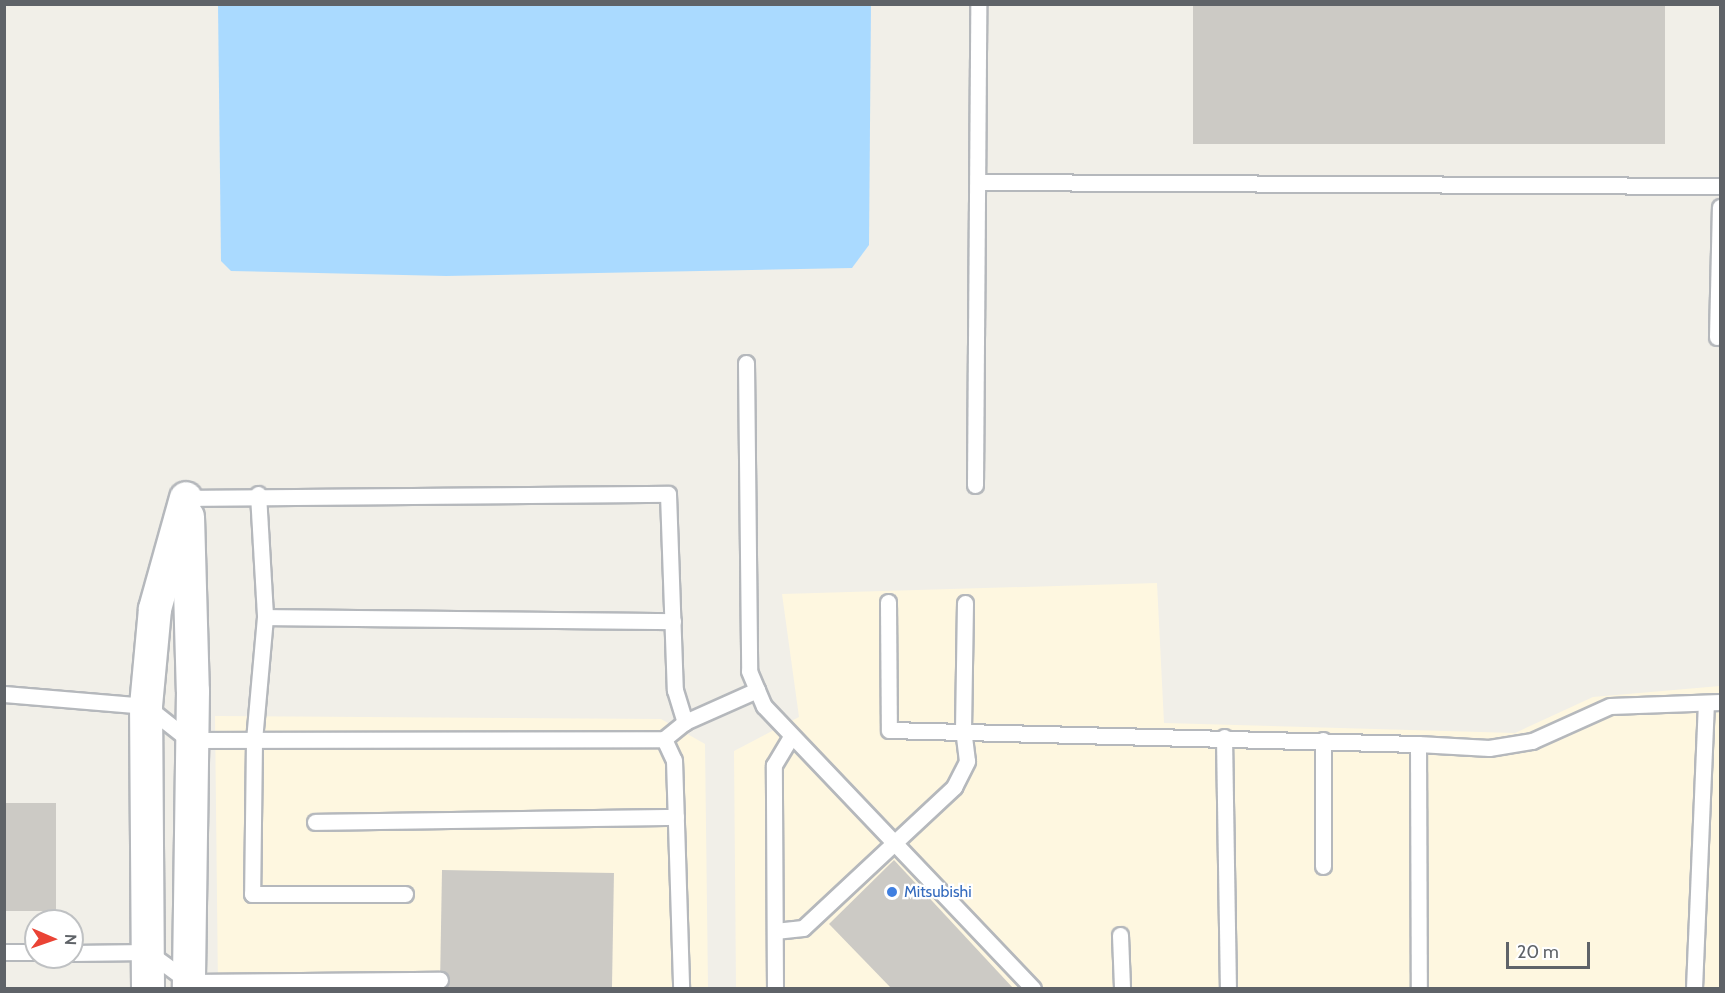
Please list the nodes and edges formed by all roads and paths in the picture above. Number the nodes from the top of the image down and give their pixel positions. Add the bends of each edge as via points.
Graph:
1 (978, 4) edge
2 (978, 182) junction
3 (1720, 186) edge
4 (1720, 207) edge
5 (1717, 337) dead end
6 (746, 363) dead end
7 (975, 484) dead end
8 (258, 494) junction
9 (186, 498) junction
10 (888, 602) dead end
11 (965, 603) dead end
12 (265, 617) junction
13 (673, 621) junction
14 (757, 690) junction
15 (4, 694) edge
16 (1713, 703) edge
17 (146, 706) junction
18 (685, 722) junction
19 (963, 730) junction
20 (791, 737) junction
21 (1224, 737) junction
22 (664, 739) junction
23 (189, 740) junction
24 (1323, 740) junction
25 (254, 741) junction
26 (1418, 744) junction
27 (676, 817) junction
28 (315, 822) dead end
29 (896, 846) junction
30 (1323, 866) dead end
31 (405, 894) dead end
32 (775, 932) junction
33 (1120, 935) dead end
34 (4, 952) edge
35 (24, 952) edge
36 (84, 952) edge
37 (148, 952) junction
38 (440, 980) dead end
39 (189, 985) edge
40 (148, 988) edge
41 (681, 988) edge
42 (775, 988) edge
43 (1033, 988) edge
44 (1122, 988) edge
45 (1228, 988) edge
46 (1419, 988) edge
47 (1694, 988) edge

1 - 2 lane
2 - 3 lane
2 - 7 lane
4 - 5 lane
6 - 14 lane via 749,671
8 - 9 lane
8 - 12 lane
8 - 13 lane via 668,494
9 - 17 street via 155,609
9 - 23 street via 192,549
10 - 19 lane via 889,730
11 - 19 lane
12 - 13 lane
12 - 25 lane
13 - 18 lane via 675,690
14 - 18 lane
14 - 20 lane via 764,706
15 - 17 lane
16 - 26 lane via 1610,706 1532,741 1489,748
16 - 47 lane
17 - 23 lane
17 - 37 street
18 - 22 lane
19 - 21 lane
19 - 29 lane via 967,761 954,787
20 - 29 lane
20 - 32 lane via 774,765
21 - 24 lane
21 - 45 lane
22 - 25 lane
22 - 27 lane via 674,760
23 - 25 lane
23 - 39 street
24 - 26 lane
24 - 30 lane
25 - 31 lane via 252,894
26 - 46 lane
27 - 28 lane
27 - 41 lane
29 - 32 lane via 803,928
29 - 43 lane
32 - 42 lane
33 - 44 lane
34 - 35 lane
36 - 37 lane
37 - 39 lane
37 - 40 street
38 - 39 lane

